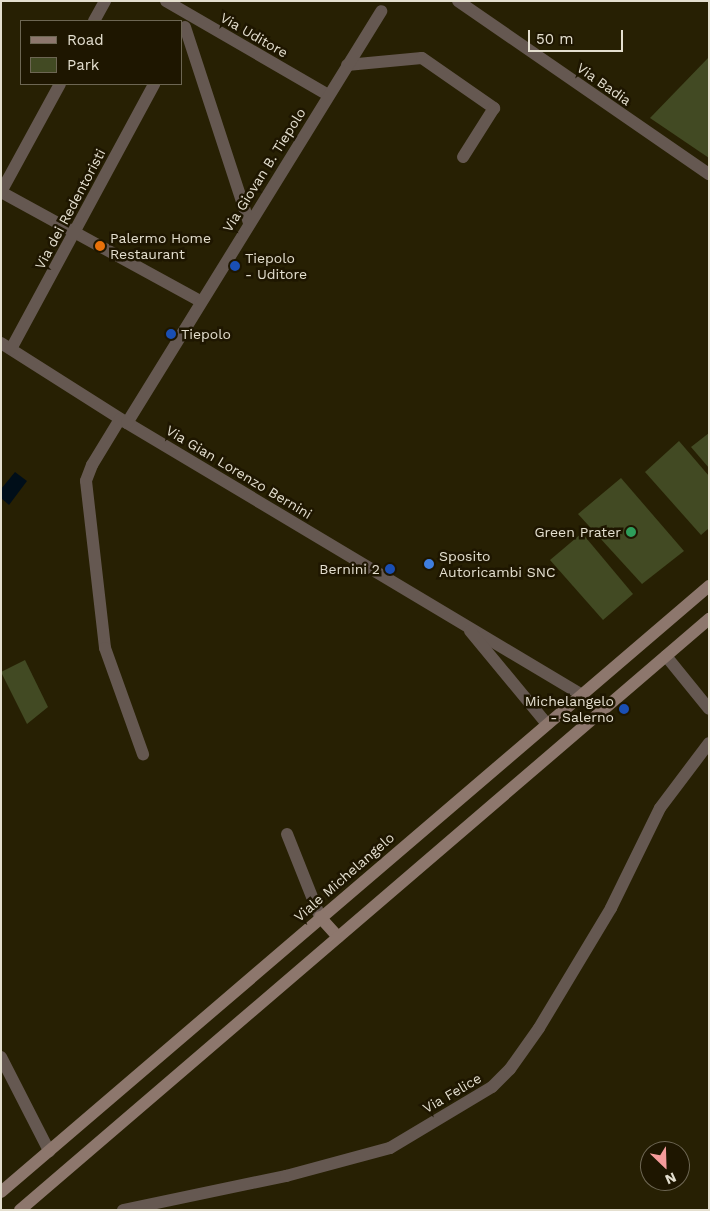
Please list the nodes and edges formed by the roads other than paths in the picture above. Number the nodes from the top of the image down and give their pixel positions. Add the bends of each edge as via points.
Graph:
1 (105, 1) edge
2 (166, 1) edge
3 (458, 1) edge
4 (381, 11) dead end
5 (95, 20) edge
6 (182, 20) edge
7 (186, 25) edge
8 (347, 65) junction
9 (59, 85) edge
10 (153, 85) edge
11 (328, 95) junction
12 (463, 157) dead end
13 (709, 174) edge
14 (1, 192) edge
15 (249, 223) junction
16 (74, 232) junction
17 (200, 301) junction
18 (6, 346) edge
19 (123, 421) junction
20 (709, 586) edge
21 (709, 619) edge
22 (464, 624) junction
23 (666, 656) junction
24 (582, 694) junction
25 (709, 709) edge
26 (547, 724) junction
27 (709, 743) edge
28 (143, 754) dead end
29 (287, 834) dead end
30 (320, 918) junction
31 (338, 937) junction
32 (1, 1057) edge
33 (49, 1151) junction
34 (1, 1192) edge
35 (20, 1210) edge
36 (123, 1210) edge

1 - 5 street
2 - 6 street, Via Uditore
3 - 13 street, Via Badia
4 - 8 street, Via Giovan B. Tiepolo
7 - 11 street, Via Uditore
7 - 15 street
8 - 11 street, Via Giovan B. Tiepolo
8 - 12 street via 422,58 494,108
9 - 14 street
10 - 16 street, Via dei Redentoristi
11 - 15 street, Via Giovan B. Tiepolo
14 - 16 street
15 - 17 street, Via Giovan B. Tiepolo
16 - 17 street
16 - 18 street, Via dei Redentoristi
17 - 19 street, Via Giovan B. Tiepolo
18 - 19 street, Via Gian Lorenzo Bernini
19 - 22 street, Via Gian Lorenzo Bernini
19 - 28 street, Via Giovan B. Tiepolo via 92,465 86,481 105,648
20 - 24 street, Viale Michelangelo
21 - 23 street
22 - 24 street, Via Gian Lorenzo Bernini
22 - 26 street, Via Gian Lorenzo Bernini
23 - 25 street
23 - 31 street
24 - 26 street, Viale Michelangelo
26 - 30 street, Viale Michelangelo
27 - 36 street, Via Felice via 660,808 611,908 538,1028 510,1070 492,1087 390,1148 286,1176
29 - 30 street
30 - 31 street
30 - 33 street, Viale Michelangelo
31 - 35 street
32 - 33 street
33 - 34 street, Viale Michelangelo

